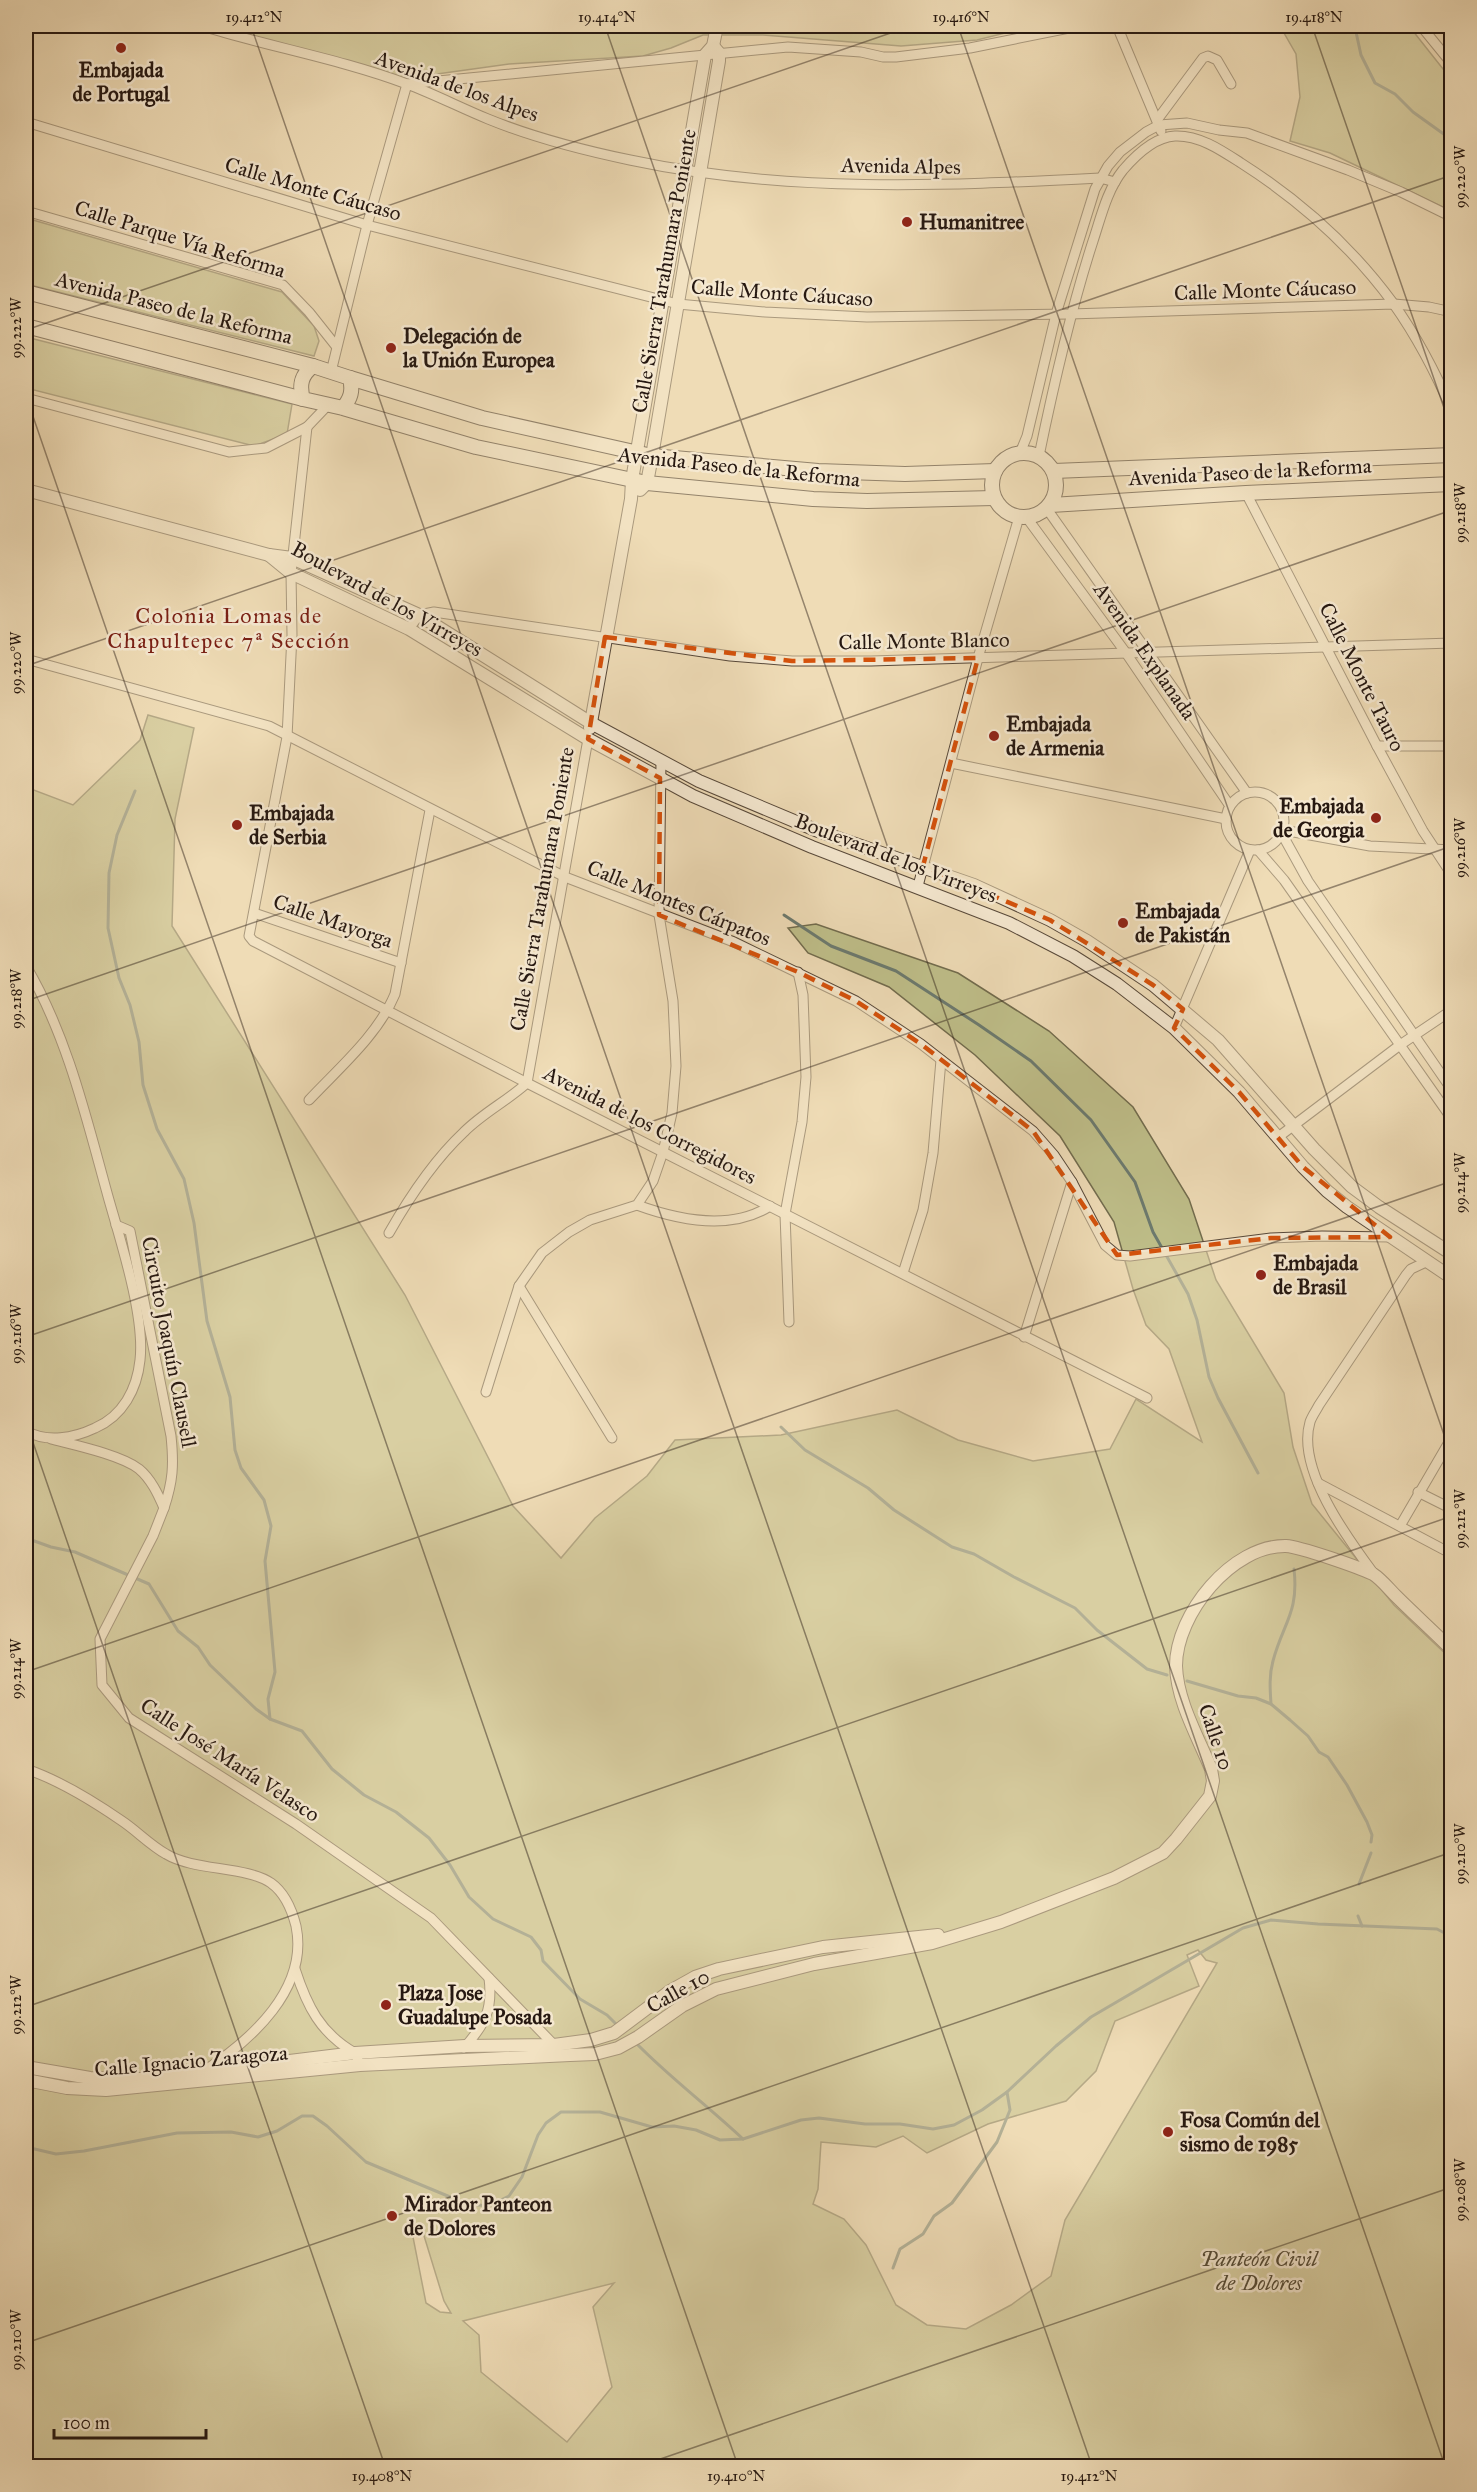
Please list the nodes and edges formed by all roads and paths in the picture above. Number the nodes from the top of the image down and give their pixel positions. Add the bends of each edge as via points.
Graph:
1 (202, 26) edge
2 (717, 26) edge
3 (1079, 26) edge
4 (1117, 26) edge
5 (1421, 26) edge
6 (713, 51) junction
7 (1452, 64) edge
8 (407, 84) junction
9 (1231, 84) dead end
10 (26, 122) edge
11 (1158, 122) junction
12 (1219, 130) junction
13 (1163, 138) junction
14 (1211, 145) junction
15 (684, 169) junction
16 (701, 171) junction
17 (1100, 178) junction
18 (1115, 182) junction
19 (26, 211) edge
20 (1452, 217) edge
21 (367, 225) junction
22 (26, 292) edge
23 (662, 301) junction
24 (678, 304) junction
25 (1394, 304) junction
26 (1452, 312) edge
27 (1056, 314) junction
28 (1070, 314) junction
29 (26, 326) edge
30 (336, 346) junction
31 (313, 366) junction
32 (331, 372) junction
33 (350, 378) junction
34 (26, 398) edge
35 (303, 399) junction
36 (328, 405) junction
37 (344, 408) junction
38 (1452, 411) edge
39 (307, 427) junction
40 (638, 452) junction
41 (1020, 453) junction
42 (1452, 455) edge
43 (652, 456) junction
44 (1039, 456) junction
45 (995, 471) junction
46 (1053, 471) junction
47 (632, 480) junction
48 (647, 483) junction
49 (1452, 483) edge
50 (26, 490) edge
51 (1246, 493) junction
52 (994, 498) junction
53 (631, 499) junction
54 (1049, 507) junction
55 (1023, 518) junction
56 (269, 555) junction
57 (292, 558) junction
58 (291, 573) junction
59 (419, 615) junction
60 (409, 629) junction
61 (605, 637) junction
62 (1452, 643) edge
63 (1326, 647) junction
64 (1149, 652) junction
65 (1126, 653) junction
66 (978, 658) junction
67 (26, 659) edge
68 (591, 723) junction
69 (287, 737) junction
70 (588, 739) junction
71 (1377, 746) junction
72 (1452, 746) edge
73 (661, 761) junction
74 (951, 763) junction
75 (660, 778) junction
76 (1246, 793) junction
77 (1230, 806) junction
78 (430, 810) junction
79 (1226, 819) junction
80 (1283, 832) junction
81 (1254, 850) junction
82 (1435, 850) junction
83 (1452, 850) edge
84 (923, 866) junction
85 (1452, 874) edge
86 (565, 877) junction
87 (918, 886) junction
88 (254, 913) junction
89 (659, 915) junction
90 (401, 963) junction
91 (26, 966) edge
92 (798, 972) junction
93 (1183, 1009) junction
94 (388, 1010) junction
95 (1452, 1010) edge
96 (1174, 1028) junction
97 (1414, 1036) junction
98 (1400, 1045) junction
99 (941, 1060) junction
100 (527, 1083) junction
101 (1452, 1090) edge
102 (309, 1100) dead end
103 (1452, 1119) edge
104 (1293, 1125) junction
105 (1277, 1138) junction
106 (663, 1152) junction
107 (1072, 1182) junction
108 (636, 1205) junction
109 (770, 1206) junction
110 (784, 1214) junction
111 (116, 1225) junction
112 (389, 1233) dead end
113 (1390, 1237) junction
114 (1452, 1254) edge
115 (1426, 1262) junction
116 (903, 1273) junction
117 (1452, 1278) edge
118 (519, 1286) junction
119 (789, 1322) dead end
120 (1024, 1336) junction
121 (486, 1392) dead end
122 (1147, 1398) dead end
123 (26, 1431) edge
124 (1452, 1437) edge
125 (612, 1438) dead end
126 (51, 1439) junction
127 (1318, 1483) junction
128 (1419, 1492) junction
129 (164, 1508) junction
130 (1452, 1509) edge
131 (1400, 1526) junction
132 (1452, 1554) edge
133 (1374, 1575) junction
134 (1451, 1648) edge
135 (26, 1769) edge
136 (958, 1934) junction
137 (295, 1969) junction
138 (489, 1978) junction
139 (554, 2045) junction
140 (465, 2046) junction
141 (355, 2053) junction
142 (565, 2056) junction
143 (453, 2060) junction
144 (360, 2066) junction
145 (26, 2067) edge
146 (202, 2072) junction
147 (26, 2080) edge

1 - 8 street, Avenida de los Alpes
2 - 6 street, Calle Sierra Tarahumara Poniente
3 - 6 street via 970,48 896,57 788,46
4 - 11 street
5 - 7 street
6 - 8 street
6 - 15 street, Calle Sierra Tarahumara Poniente
6 - 16 street, Calle Sierra Tarahumara Poniente
8 - 15 street, Avenida de los Alpes via 490,120 578,147
8 - 21 street
9 - 11 street via 1217,60 1203,58
10 - 21 street, Calle Monte Cáucaso
11 - 12 street
11 - 13 street
11 - 17 street via 1126,146
12 - 14 street
12 - 20 street via 1247,133 1348,170
13 - 14 street via 1189,137
13 - 18 street via 1134,159
14 - 25 street via 1264,177 1327,228
15 - 16 street, Avenida de los Alpes
15 - 23 street, Calle Sierra Tarahumara Poniente
16 - 17 street, Avenida Alpes via 781,180 906,186
16 - 24 street, Calle Sierra Tarahumara Poniente
17 - 18 street, Avenida Alpes
17 - 27 street
18 - 28 street
19 - 30 street, Calle Parque Vía Reforma via 283,285
21 - 23 street, Calle Monte Cáucaso
21 - 30 street
22 - 31 main road, Avenida Paseo de la Reforma
23 - 24 street, Calle Monte Cáucaso
23 - 40 street, Calle Sierra Tarahumara Poniente
24 - 27 street, Calle Monte Cáucaso via 867,317
24 - 43 street, Calle Sierra Tarahumara Poniente
25 - 26 street, Calle Monte Cáucaso
25 - 28 street, Calle Monte Cáucaso
25 - 38 street via 1429,360
27 - 28 street, Calle Monte Cáucaso
27 - 41 street
28 - 44 street
29 - 35 main road
30 - 32 street
31 - 32 main road, Avenida Paseo de la Reforma
31 - 35 main road via 301,380
32 - 33 main road, Avenida Paseo de la Reforma
33 - 37 main road via 350,399
33 - 40 main road, Avenida Paseo de la Reforma via 482,418
34 - 39 street via 229,452 266,448
35 - 36 main road, Avenida Paseo de la Reforma
36 - 37 main road, Avenida Paseo de la Reforma
36 - 39 street
37 - 47 main road, Avenida Paseo de la Reforma via 476,447
39 - 57 street
40 - 43 main road, Avenida Paseo de la Reforma
40 - 47 street, Calle Sierra Tarahumara Poniente
41 - 44 main road
41 - 45 main road via 1010,456
42 - 46 main road, Avenida Paseo de la Reforma
43 - 45 main road, Avenida Paseo de la Reforma via 818,471
43 - 48 street, Calle Sierra Tarahumara Poniente
44 - 46 main road
45 - 52 main road
46 - 54 main road via 1056,494
47 - 48 main road, Avenida Paseo de la Reforma
47 - 53 street, Calle Sierra Tarahumara Poniente
48 - 52 main road, Avenida Paseo de la Reforma via 813,499
48 - 53 street
49 - 51 main road, Avenida Paseo de la Reforma
50 - 56 street, Boulevard de los Virreyes
51 - 54 main road, Avenida Paseo de la Reforma
51 - 63 street, Calle Monte Tauro
52 - 55 main road via 1004,511
53 - 61 street, Calle Sierra Tarahumara Poniente
54 - 55 main road via 1038,515
54 - 64 street, Avenida Explanada
55 - 65 street, Avenida Explanada
55 - 66 street
56 - 57 street, Boulevard de los Virreyes
56 - 58 street, Boulevard de los Virreyes
57 - 58 street
57 - 59 street, Boulevard de los Virreyes
58 - 60 street, Boulevard de los Virreyes
58 - 69 street
59 - 60 street
59 - 61 street, Calle Monte Blanco via 434,612
59 - 68 street, Boulevard de los Virreyes
60 - 70 street, Boulevard de los Virreyes
61 - 66 street, Calle Monte Blanco via 792,661
61 - 68 street, Calle Sierra Tarahumara Poniente
62 - 63 street, Calle Monte Blanco
63 - 64 street, Calle Monte Blanco
63 - 71 street, Calle Monte Tauro
64 - 65 street, Calle Monte Blanco
64 - 76 street, Avenida Explanada
65 - 66 street, Calle Monte Blanco
65 - 77 street, Avenida Explanada
66 - 74 street
67 - 69 street, Calle Montes Cárpatos via 269,726
68 - 70 street, Calle Sierra Tarahumara Poniente
68 - 73 street, Boulevard de los Virreyes
69 - 78 street, Calle Montes Cárpatos
69 - 88 street
70 - 75 street, Boulevard de los Virreyes
70 - 86 street, Calle Sierra Tarahumara Poniente
71 - 72 street
71 - 82 street, Calle Monte Tauro
73 - 75 street
73 - 84 street, Boulevard de los Virreyes via 699,782 818,831
74 - 79 street
74 - 84 street
75 - 87 street, Boulevard de los Virreyes via 812,847
75 - 89 street
76 - 77 street
76 - 80 street via 1256,791 1273,797 1283,812
77 - 79 street
78 - 86 street, Calle Montes Cárpatos
78 - 90 street
79 - 81 street via 1236,843
80 - 81 street via 1274,844
80 - 82 street via 1370,846
80 - 97 street via 1299,867
81 - 93 street
81 - 98 street via 1284,879
82 - 83 street
82 - 85 street, Calle Monte Tauro
84 - 87 street
84 - 93 street, Boulevard de los Virreyes via 1068,930 1118,960
86 - 89 street, Calle Montes Cárpatos
86 - 100 street, Calle Sierra Tarahumara Poniente
87 - 96 street, Boulevard de los Virreyes via 1042,938 1117,984
88 - 90 street, Calle Mayorga
88 - 94 street, Avenida de los Corregidores via 249,936 259,945
89 - 92 street, Calle Montes Cárpatos via 734,942
89 - 106 street via 673,1001 676,1066 672,1113
90 - 94 street
91 - 111 street, Circuito Joaquín Clausell via 56,1028 88,1121
92 - 99 street, Calle Montes Cárpatos via 856,1001
92 - 110 street via 803,995 806,1077 802,1122
93 - 96 street
93 - 104 street, Boulevard de los Virreyes via 1218,1040
94 - 100 street, Avenida de los Corregidores
94 - 102 street
95 - 97 street
96 - 105 street, Boulevard de los Virreyes via 1239,1092
97 - 98 street
97 - 101 street
98 - 103 street
98 - 104 street
99 - 107 street, Calle Montes Cárpatos via 1033,1131
99 - 116 street via 924,1210
100 - 106 street, Avenida de los Corregidores
100 - 112 street via 495,1105 448,1148 408,1200
104 - 105 street
104 - 114 street, Boulevard de los Virreyes via 1352,1187
105 - 113 street, Boulevard de los Virreyes via 1327,1191
106 - 108 street via 653,1181
106 - 109 street, Avenida de los Corregidores
107 - 113 street, Calle Montes Cárpatos via 1105,1245 1117,1255 1130,1257 1271,1238
107 - 120 street
108 - 109 street via 691,1219 737,1220 757,1215
108 - 118 street via 569,1232 542,1253
109 - 110 street, Avenida de los Corregidores
110 - 116 street, Avenida de los Corregidores
110 - 119 street
111 - 126 street, Circuito Joaquín Clausell via 140,1335 137,1380 130,1397 107,1422
111 - 129 street, Circuito Joaquín Clausell via 127,1228 132,1239 171,1436 174,1461
113 - 115 street, Boulevard de los Virreyes
115 - 117 street, Boulevard de los Virreyes
115 - 127 street via 1406,1275 1318,1405 1310,1423 1309,1442
116 - 120 street, Avenida de los Corregidores
118 - 121 street
118 - 125 street
120 - 122 street, Avenida de los Corregidores
123 - 126 street
124 - 128 street
126 - 129 street via 138,1468 158,1492
127 - 131 street
127 - 133 street via 1342,1531
128 - 130 street
128 - 131 street
129 - 138 street, Calle José María Velasco via 100,1640 102,1685 129,1718 229,1780 431,1918
131 - 132 street
133 - 134 street
133 - 136 street, Calle 10 via 1288,1546 1269,1548 1236,1563 1200,1596 1186,1620 1179,1645 1176,1666 1180,1692 1213,1781 1210,1796 1200,1811 1163,1853 1150,1861 1001,1922
135 - 137 street, Calle Ignacio Zaragoza via 98,1804 166,1855 271,1883 293,1913 299,1941
136 - 139 street, Calle 10 via 823,1947 719,1969 670,1991 619,2031
136 - 142 street, Calle 10 via 932,1943 814,1964 716,1989 682,2006 633,2041 607,2052
137 - 141 street, Calle Ignacio Zaragoza via 309,2007 322,2027 337,2043
137 - 146 street, Calle Ignacio Zaragoza via 280,1998 248,2038
138 - 139 street, Calle José María Velasco
138 - 140 street via 489,2009
139 - 140 street, Calle 10
139 - 142 street, Calle José María Velasco
140 - 141 street, Calle Ignacio Zaragoza
140 - 143 street
141 - 144 street
141 - 146 street, Calle Ignacio Zaragoza
142 - 143 street, Calle 10
143 - 144 street, Calle Ignacio Zaragoza
144 - 147 street, Calle Ignacio Zaragoza via 106,2090
145 - 146 street, Calle Ignacio Zaragoza via 114,2079

